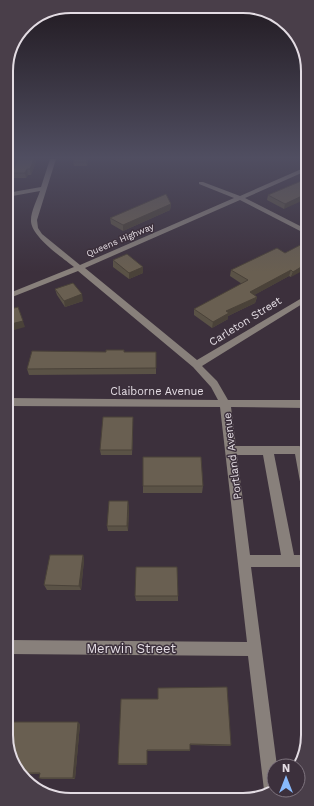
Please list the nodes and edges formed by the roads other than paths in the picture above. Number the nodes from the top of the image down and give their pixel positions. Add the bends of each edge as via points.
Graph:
1 (41, 197) edge
2 (236, 197) edge
3 (243, 197) edge
4 (240, 198) junction
5 (301, 229) edge
6 (78, 268) junction
7 (13, 295) edge
8 (301, 301) edge
9 (196, 365) junction
10 (13, 402) edge
11 (225, 403) junction
12 (301, 404) edge
13 (268, 450) junction
14 (231, 451) junction
15 (301, 459) edge
16 (244, 561) junction
17 (289, 561) junction
18 (301, 561) edge
19 (13, 647) edge
20 (255, 649) junction
21 (268, 758) edge

1 - 6 street, Portland Avenue via 34,220 35,228 47,243
2 - 4 street
3 - 4 street, Queens Highway
4 - 5 street
4 - 6 street, Queens Highway
6 - 7 street, Queens Highway
6 - 9 street, Portland Avenue
8 - 9 street, Carleton Street
9 - 11 street, Portland Avenue via 214,384
10 - 11 street, Claiborne Avenue
11 - 12 street, Claiborne Avenue
11 - 14 street, Portland Avenue
13 - 14 street
13 - 15 street via 299,450
13 - 17 street
14 - 16 street, Portland Avenue
16 - 17 street
16 - 20 street, Portland Avenue
17 - 18 street
19 - 20 street, Merwin Street
20 - 21 street, Portland Avenue

